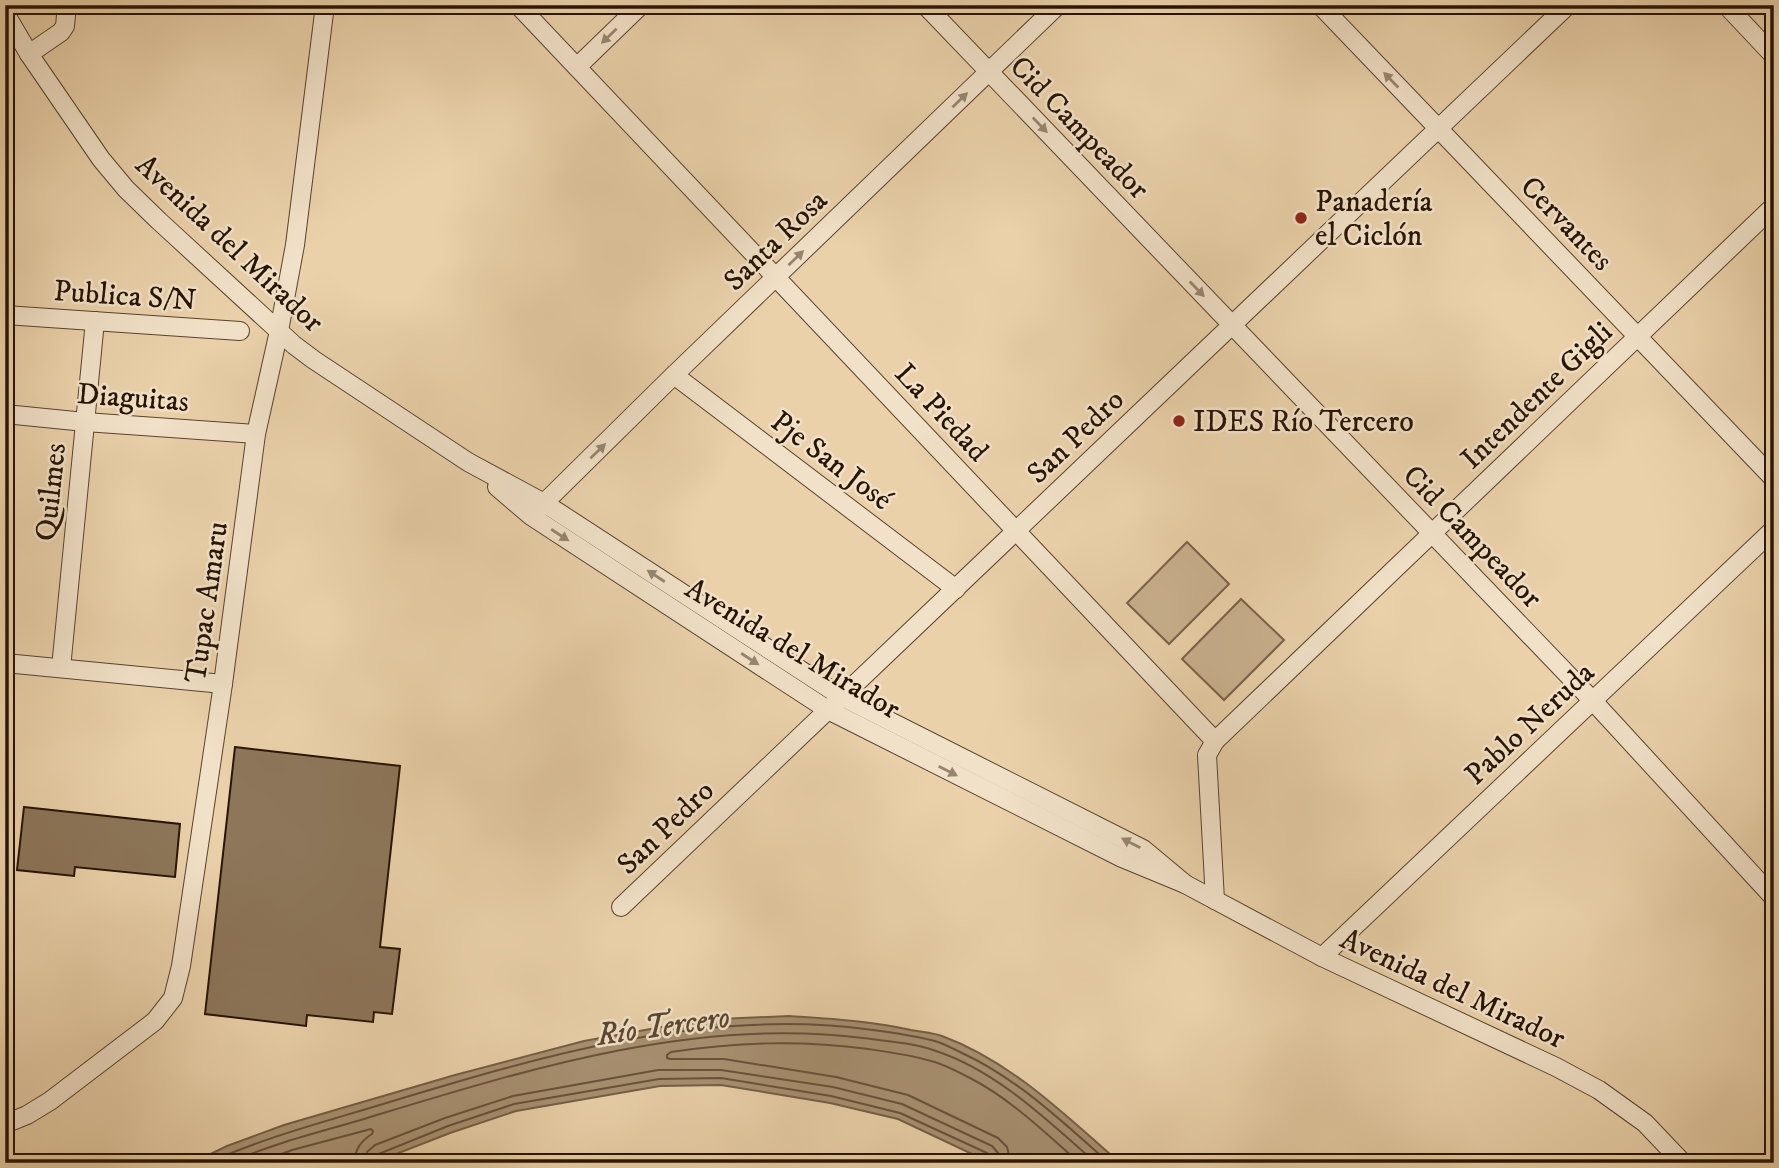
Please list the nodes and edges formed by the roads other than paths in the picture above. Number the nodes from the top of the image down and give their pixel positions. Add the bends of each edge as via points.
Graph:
1 (67, 5) edge
2 (325, 5) edge
3 (518, 5) edge
4 (641, 5) edge
5 (925, 5) edge
6 (1058, 5) edge
7 (1320, 5) edge
8 (1568, 5) edge
9 (1726, 5) edge
10 (5, 13) edge
11 (29, 54) junction
12 (1774, 56) edge
13 (577, 67) junction
14 (989, 72) junction
15 (1438, 129) junction
16 (1774, 206) edge
17 (776, 278) junction
18 (5, 315) edge
19 (95, 321) junction
20 (1232, 326) junction
21 (240, 331) dead end
22 (279, 331) junction
23 (1637, 337) junction
24 (674, 375) junction
25 (5, 414) edge
26 (85, 422) junction
27 (256, 434) junction
28 (1774, 479) edge
29 (538, 510) junction
30 (1774, 528) edge
31 (1016, 531) junction
32 (1432, 534) junction
33 (956, 589) junction
34 (5, 663) edge
35 (61, 668) junction
36 (223, 684) junction
37 (842, 697) junction
38 (1593, 701) junction
39 (828, 710) junction
40 (1215, 741) junction
41 (1185, 884) junction
42 (1774, 898) edge
43 (1215, 900) junction
44 (621, 907) dead end
45 (1322, 957) junction
46 (5, 1124) edge
47 (1683, 1163) edge

1 - 11 street via 61,32
2 - 22 street, Tupac Amaru via 295,245
3 - 13 street, La Piedad
4 -> 13 street
5 - 14 street, Cid Campeador
6 - 14 street, Santa Rosa
15 -> 7 street, Cervantes
8 - 15 street, San Pedro
9 - 12 street
10 - 11 street, Avenida del Mirador
11 - 22 street, Avenida del Mirador via 126,189
13 - 17 street, La Piedad
17 -> 14 street, Santa Rosa
14 -> 20 street, Cid Campeador
15 - 20 street, San Pedro
15 - 23 street, Cervantes
16 - 23 street, Intendente Gigli
17 - 24 street, Santa Rosa
17 - 31 street, La Piedad
18 - 19 street, Publica S/N
19 - 21 street, Publica S/N
19 - 26 street, Quilmes
20 - 31 street, San Pedro
20 - 32 street, Cid Campeador
22 - 27 street, Tupac Amaru
22 - 29 street, Avenida del Mirador via 314,360
23 - 28 street, Cervantes
23 - 32 street, Intendente Gigli
29 -> 24 street, Santa Rosa
24 - 33 street, Pje San José
25 - 26 street, Diaguitas
26 - 27 street, Diaguitas
26 - 35 street, Quilmes
27 - 36 street, Tupac Amaru
37 -> 29 street, Avenida del Mirador
29 -> 39 street, Avenida del Mirador
30 - 38 street, Pablo Neruda
31 - 33 street, San Pedro
31 - 40 street, La Piedad
32 - 38 street, Cid Campeador
32 - 40 street, Intendente Gigli
33 - 37 street, San Pedro
34 - 35 street
35 - 36 street
36 - 46 street, Tupac Amaru via 173,998 155,1021 50,1101
37 - 39 street, San Pedro
41 -> 37 street, Avenida del Mirador via 1143,849
38 - 42 street, Cid Campeador
38 - 45 street, Pablo Neruda
39 -> 41 street, Avenida del Mirador via 1122,858
39 - 44 street, San Pedro
40 - 43 street via 1207,755
41 - 43 street, Avenida del Mirador
43 - 45 street, Avenida del Mirador
45 - 47 street, Avenida del Mirador via 1599,1090 1645,1123

